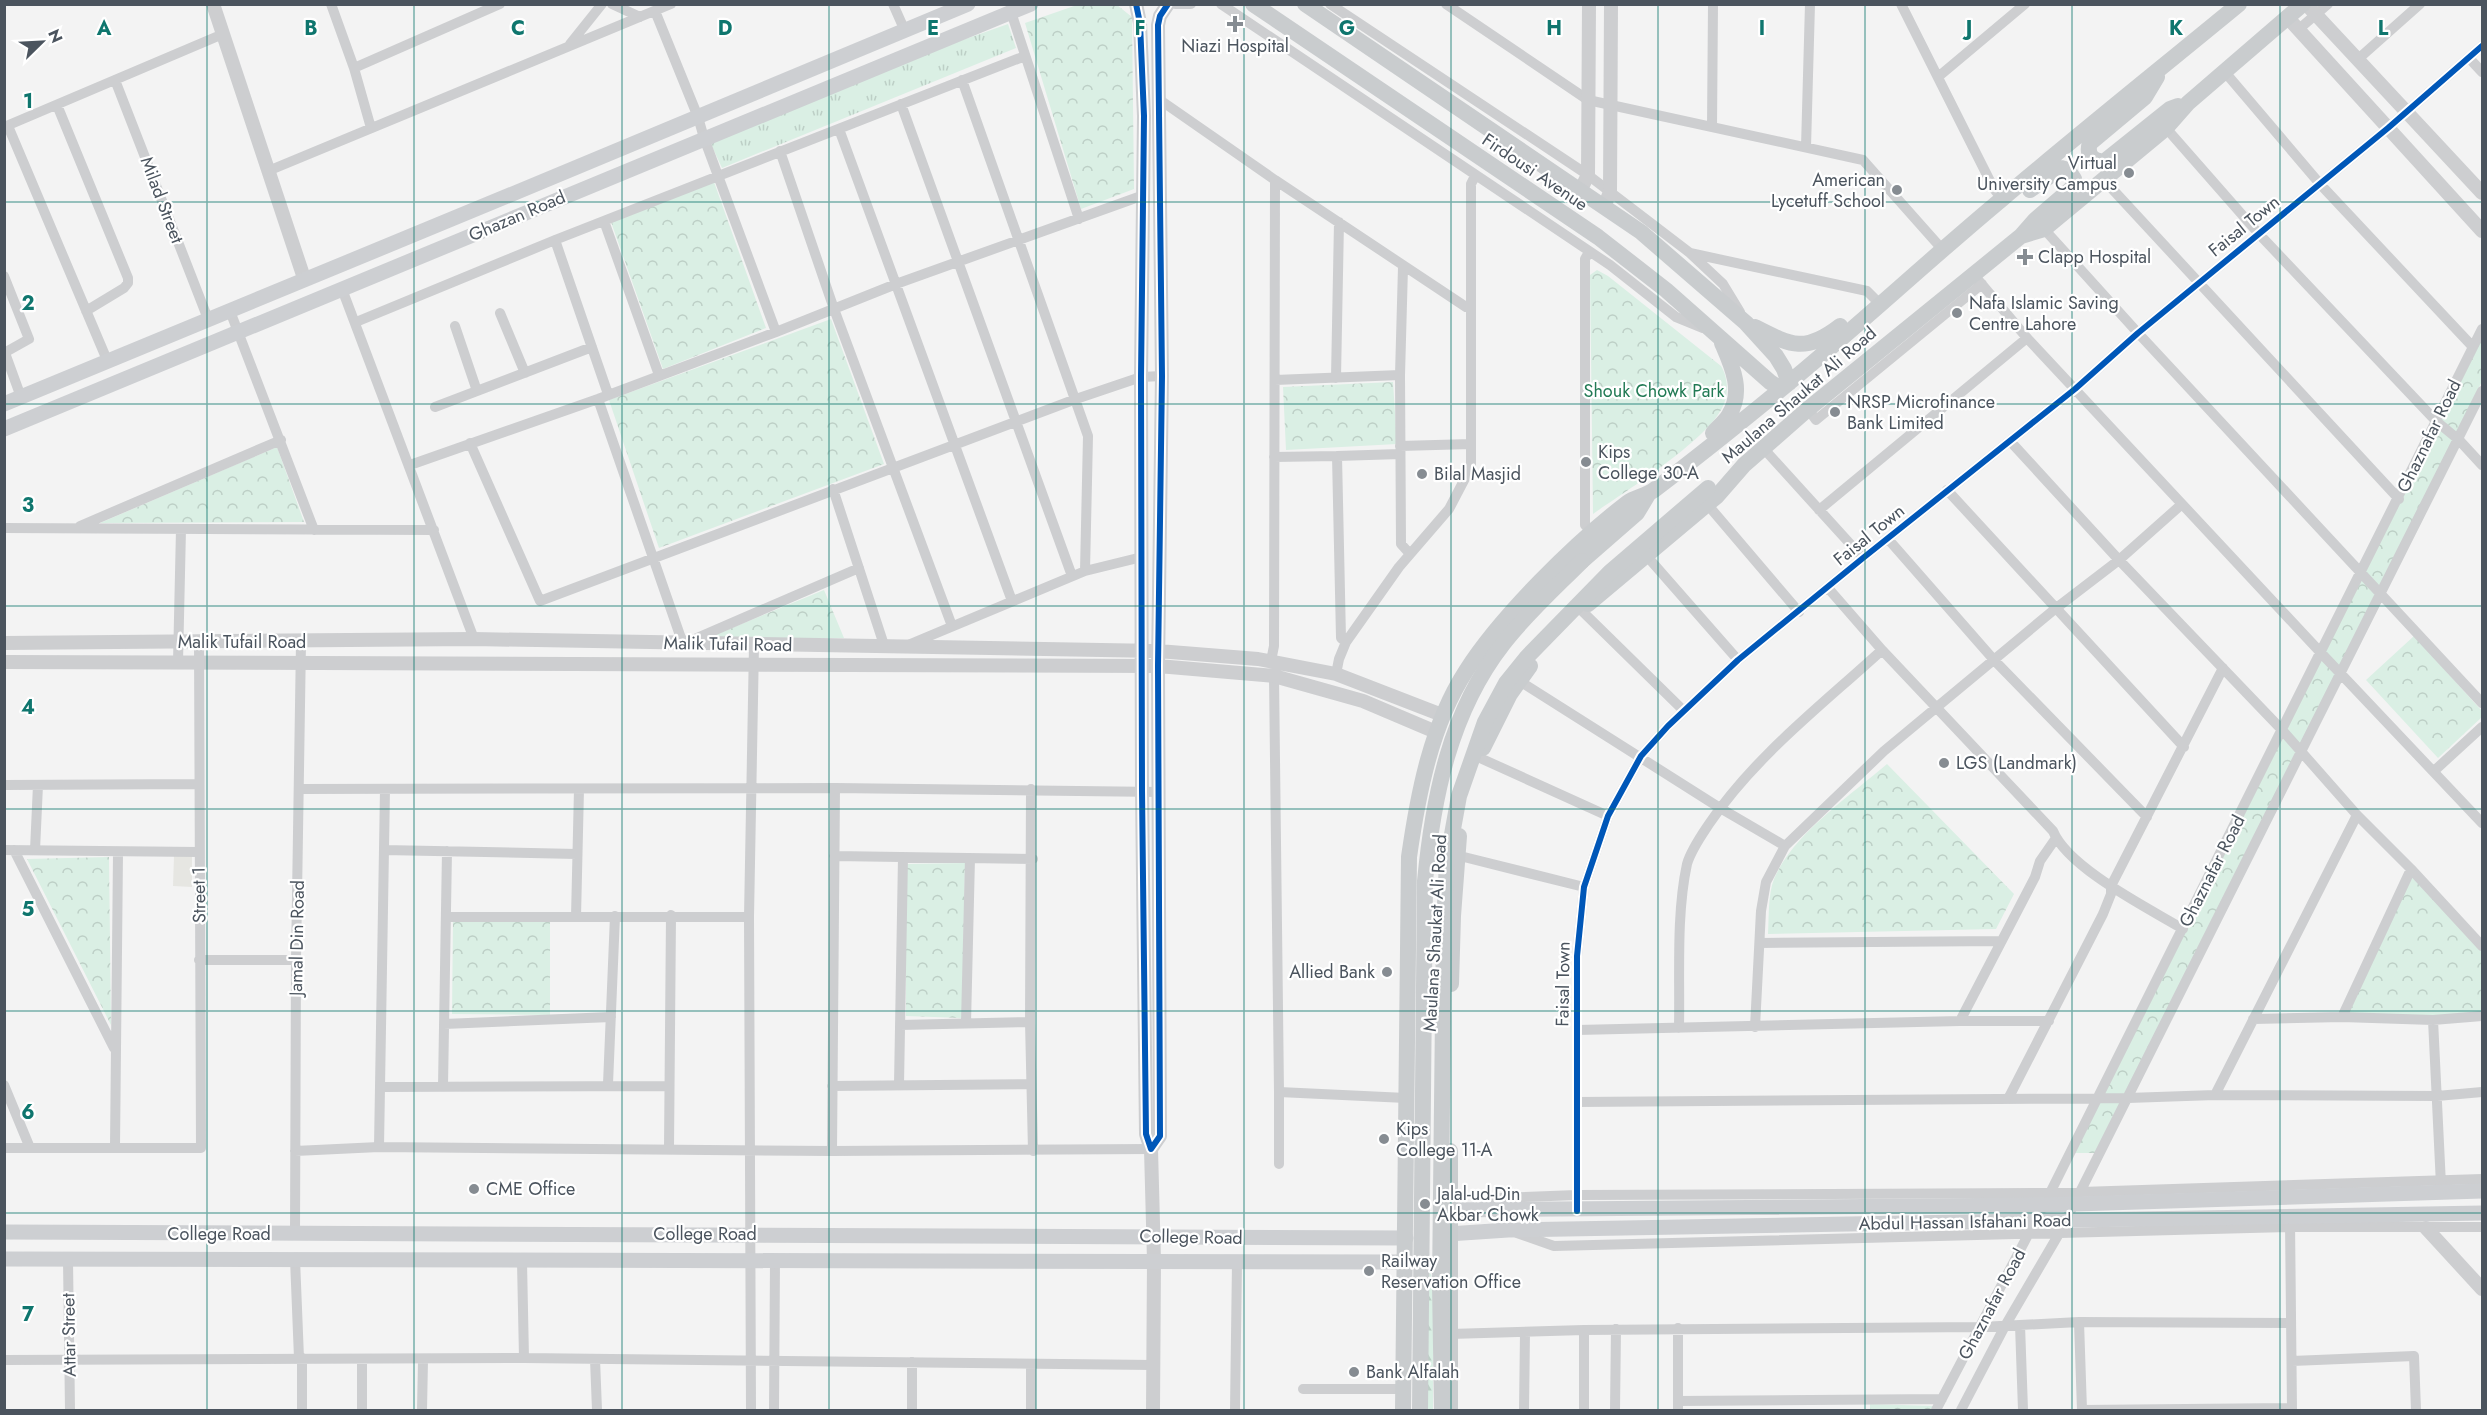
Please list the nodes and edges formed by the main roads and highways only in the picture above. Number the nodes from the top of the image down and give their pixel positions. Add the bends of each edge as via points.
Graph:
1 (968, 4) edge
2 (1031, 4) edge
3 (1253, 4) edge
4 (1305, 4) edge
5 (2239, 4) edge
6 (2304, 4) edge
7 (1011, 8) edge
8 (2164, 66) junction
9 (2188, 103) junction
10 (1521, 151) junction
11 (1482, 160) junction
12 (1978, 219) junction
13 (2021, 237) junction
14 (1879, 303) junction
15 (1746, 322) junction
16 (1718, 334) junction
17 (1785, 386) junction
18 (4, 404) edge
19 (4, 429) edge
20 (1695, 458) junction
21 (1649, 493) junction
22 (1708, 496) junction
23 (1408, 910) junction
24 (1453, 916) junction
25 (1452, 973) junction
26 (1408, 978) junction
27 (2482, 1191) edge
28 (1449, 1210) junction
29 (2482, 1213) edge
30 (4, 1232) edge
31 (239, 1234) junction
32 (1448, 1234) junction
33 (1406, 1238) junction
34 (4, 1259) edge
35 (238, 1259) junction
36 (1406, 1262) junction
37 (1403, 1410) edge
38 (1420, 1410) edge
39 (1442, 1410) edge
40 (1450, 1410) edge

1 - 18 main road, Ghazan Road
2 - 7 main road, Ghazan Road
3 - 11 main road, Firdousi Avenue
4 - 10 main road, Firdousi Avenue
5 - 8 main road, Maulana Shaukat Ali Road
6 - 9 main road, Maulana Shaukat Ali Road via 2293,23 2224,71
7 - 19 main road, Ghazan Road
8 - 9 main road via 2145,97 2090,143 2091,157 2105,161 2170,109
8 - 12 main road, Maulana Shaukat Ali Road
9 - 13 main road, Maulana Shaukat Ali Road via 2166,128 2044,229
10 - 11 main road via 1532,170 1526,176 1493,160
10 - 15 main road, Firdousi Avenue via 1580,190 1607,199
11 - 16 main road, Firdousi Avenue via 1598,237
12 - 13 main road via 2017,200 2056,169 2068,170 2074,179 2072,188
12 - 14 main road, Maulana Shaukat Ali Road
13 - 22 main road, Maulana Shaukat Ali Road via 1978,280 1808,409
14 - 15 main road via 1810,344 1787,342
14 - 17 main road, Maulana Shaukat Ali Road
15 - 17 main road, Firdousi Avenue via 1784,369
16 - 17 main road, Firdousi Avenue via 1770,382
16 - 20 main road via 1735,374 1736,396 1728,417
17 - 20 main road, Maulana Shaukat Ali Road
20 - 21 main road, Maulana Shaukat Ali Road
21 - 23 main road, Maulana Shaukat Ali Road via 1630,501 1547,576 1467,669 1436,732 1414,825
21 - 38 main road, bridge via 1637,513 1582,561 1503,644 1472,691 1452,738 1432,821 1425,881
22 - 24 main road, Maulana Shaukat Ali Road via 1581,610 1518,680 1487,736 1468,795 1456,855
22 - 39 main road, bridge via 1610,572 1527,657 1493,703 1459,796 1447,862 1444,926
23 - 24 main road via 1420,934 1427,937 1439,933
23 - 26 main road, Maulana Shaukat Ali Road
24 - 25 main road, Maulana Shaukat Ali Road
25 - 26 main road via 1441,963 1428,961
25 - 28 main road, Maulana Shaukat Ali Road
26 - 33 main road, Maulana Shaukat Ali Road
27 - 28 main road, Abdul Hassan Isfahani Road via 2441,1187 1578,1211
28 - 32 main road, Maulana Shaukat Ali Road
29 - 32 main road, Abdul Hassan Isfahani Road via 2290,1222 1508,1230
30 - 31 main road, College Road
31 - 33 main road, College Road
31 - 35 main road
32 - 40 main road, Maulana Shaukat Ali Road
33 - 36 main road, Maulana Shaukat Ali Road
34 - 35 main road, College Road
35 - 36 main road, College Road
36 - 37 main road, Maulana Shaukat Ali Road

